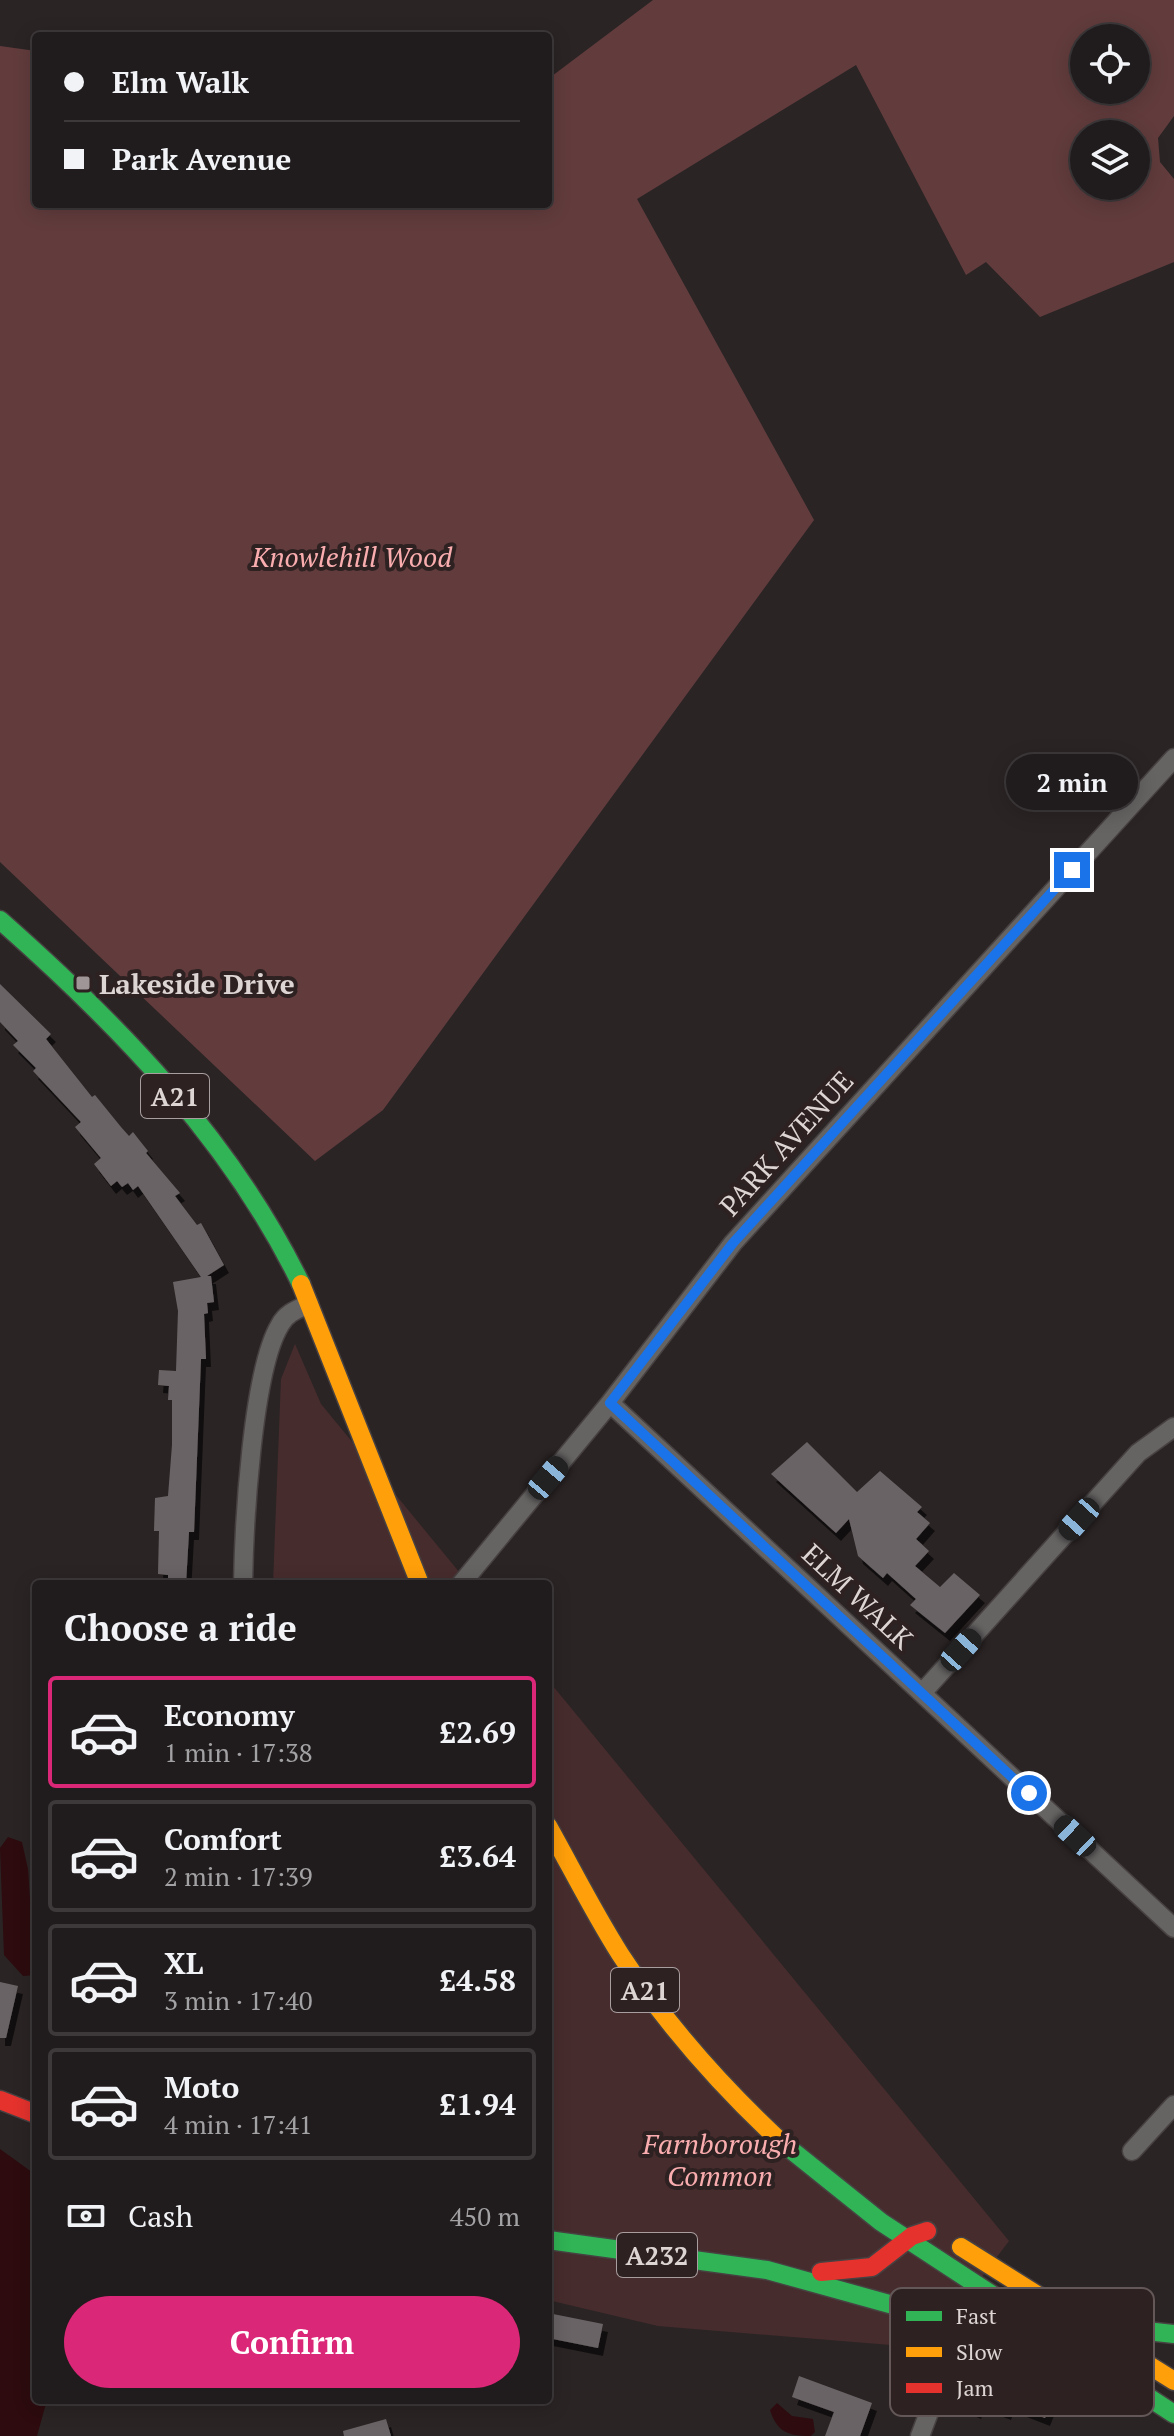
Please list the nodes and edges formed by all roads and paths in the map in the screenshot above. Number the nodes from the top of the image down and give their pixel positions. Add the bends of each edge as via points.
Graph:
1 (1174, 758) edge
2 (0, 920) edge
3 (309, 1304) junction
4 (610, 1403) junction
5 (1174, 1427) edge
6 (243, 1580) edge
7 (418, 1580) edge
8 (464, 1580) edge
9 (922, 1693) junction
10 (552, 1833) edge
11 (1172, 1923) edge
12 (0, 2100) edge
13 (1174, 2105) edge
14 (32, 2112) edge
15 (772, 2131) junction
16 (1132, 2151) dead end
17 (866, 2209) junction
18 (935, 2232) junction
19 (907, 2238) junction
20 (552, 2241) edge
21 (877, 2266) junction
22 (767, 2270) junction
23 (839, 2272) junction
24 (984, 2288) edge
25 (1028, 2288) edge
26 (890, 2301) edge
27 (890, 2302) edge
28 (1154, 2331) edge
29 (1174, 2334) edge
30 (1154, 2367) edge
31 (1172, 2378) edge
32 (1154, 2399) edge
33 (1158, 2402) junction
34 (1174, 2414) edge
35 (928, 2416) edge
36 (920, 2436) edge

1 - 4 street, PARK AVENUE via 733,1243
2 - 3 main road, A21 via 88,1001 195,1118 269,1225
3 - 6 street via 288,1314 265,1363
3 - 7 main road, A21
4 - 8 street, PARK AVENUE
4 - 9 street, ELM WALK
5 - 9 street via 1138,1453
9 - 11 street, ELM WALK
10 - 15 main road, A21 via 632,1972 699,2058
12 - 14 main road
13 - 16 street
15 - 17 main road, A21
15 - 18 main road, A21
17 - 19 main road, A21
17 - 23 main road via 875,2230 873,2248 860,2265
18 - 19 main road
18 - 25 main road, A21
19 - 21 main road
19 - 24 main road, A21
20 - 22 main road, A232
21 - 23 main road, A232
21 - 26 main road via 880,2288
22 - 23 main road, A232
22 - 27 main road, A232
28 - 29 main road
30 - 31 main road, A21
31 - 33 main road
32 - 33 main road, A21
33 - 34 main road, A21
35 - 36 street

